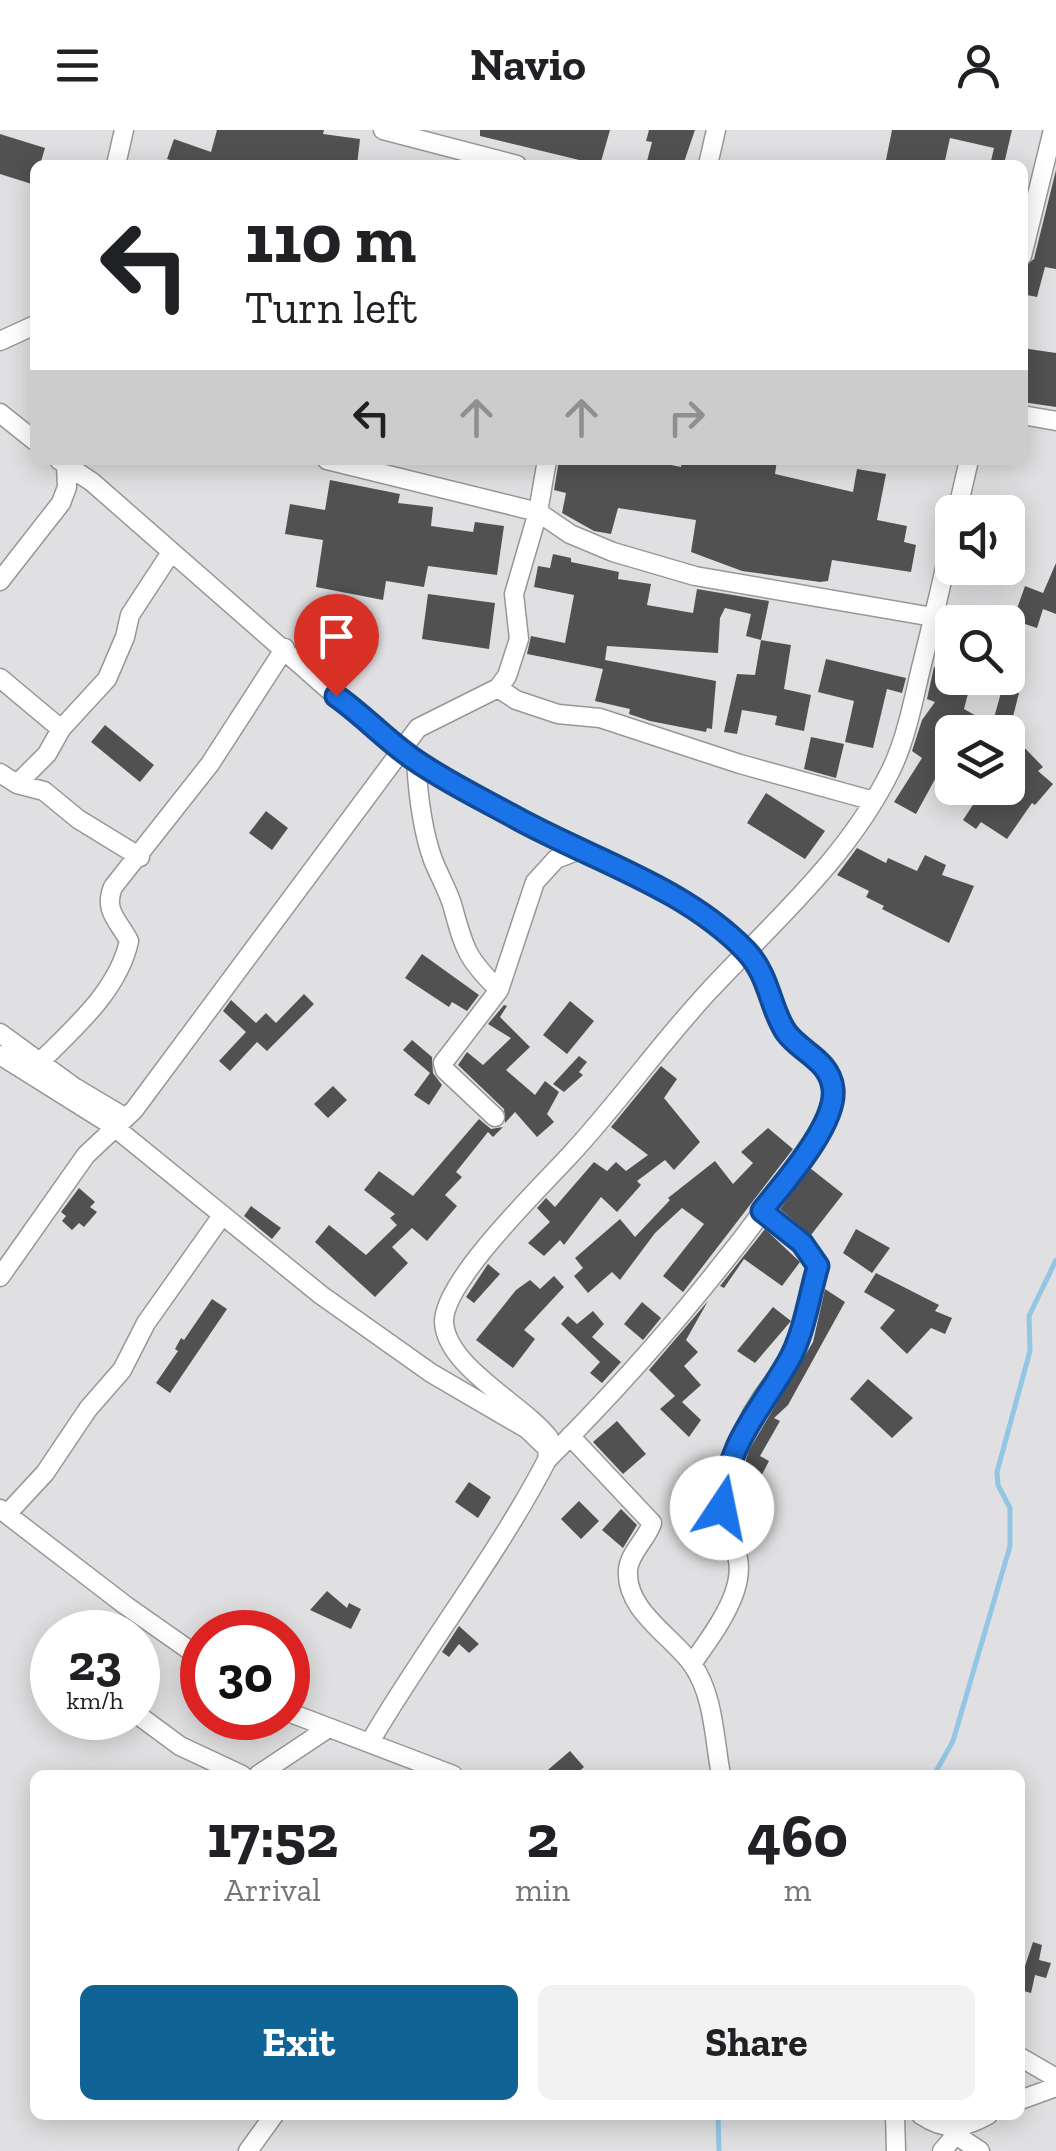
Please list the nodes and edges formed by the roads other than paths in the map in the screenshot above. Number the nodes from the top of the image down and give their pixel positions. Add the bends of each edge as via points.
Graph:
1 (124, 130) edge
2 (382, 130) edge
3 (716, 130) edge
4 (1052, 130) edge
5 (117, 160) edge
6 (497, 160) edge
7 (709, 160) edge
8 (1028, 231) edge
9 (30, 327) edge
10 (0, 341) edge
11 (0, 412) edge
12 (1028, 415) edge
13 (1056, 421) edge
14 (30, 436) edge
15 (63, 465) edge
16 (66, 465) edge
17 (346, 465) edge
18 (546, 465) edge
19 (964, 465) edge
20 (960, 495) edge
21 (538, 512) junction
22 (170, 554) junction
23 (0, 581) edge
24 (941, 585) edge
25 (933, 618) junction
26 (284, 648) junction
27 (0, 678) edge
28 (498, 688) junction
29 (60, 729) junction
30 (400, 749) junction
31 (416, 761) junction
32 (0, 773) edge
33 (16, 784) junction
34 (874, 801) junction
35 (582, 849) junction
36 (140, 857) junction
37 (747, 952) junction
38 (498, 990) junction
39 (0, 1033) edge
40 (0, 1055) edge
41 (39, 1063) junction
42 (496, 1117) dead end
43 (119, 1122) junction
44 (762, 1211) junction
45 (221, 1217) junction
46 (0, 1276) edge
47 (570, 1436) junction
48 (547, 1455) junction
49 (3, 1511) edge
50 (180, 1643) edge
51 (692, 1664) junction
52 (310, 1722) edge
53 (326, 1729) junction
54 (160, 1731) edge
55 (370, 1742) junction
56 (410, 1766) edge
57 (231, 1770) edge
58 (265, 1770) edge
59 (720, 1770) edge
60 (1025, 2060) edge
61 (1056, 2078) edge
62 (1056, 2086) edge
63 (1025, 2098) edge
64 (270, 2120) edge
65 (896, 2120) edge
66 (930, 2120) edge
67 (979, 2120) edge
68 (959, 2132) junction
69 (248, 2151) edge
70 (896, 2151) edge
71 (942, 2151) edge
72 (980, 2151) edge

1 - 5 street
2 - 6 street
3 - 7 street
4 - 8 street
9 - 10 street
11 - 14 street
12 - 13 street
15 - 23 street via 62,503
16 - 22 street
17 - 21 street
18 - 21 street
19 - 20 street
21 - 25 street via 598,546 678,571
21 - 28 street via 514,594 519,639
22 - 26 street
22 - 29 street via 130,615 106,679
24 - 25 street
25 - 34 street via 899,748
26 - 30 street
26 - 36 street
27 - 29 street
28 - 30 street via 428,720
28 - 34 street via 558,714 600,718
29 - 33 street via 47,754
30 - 31 street
30 - 43 street
31 - 35 street
31 - 38 street via 432,856 460,941
32 - 33 street
33 - 36 street via 44,791
34 - 37 street via 802,896
35 - 37 street via 706,916
35 - 38 street via 556,859 535,882
36 - 41 street via 108,899 129,941 116,977
37 - 44 street via 788,1035 815,1056 833,1086 821,1130
37 - 48 street via 482,1251 450,1301 444,1322 453,1348 541,1427 549,1438
38 - 42 street via 443,1063
39 - 41 street
40 - 43 street
41 - 43 street
43 - 45 street
43 - 46 street via 66,1179
44 - 47 street via 633,1373
44 - 51 street via 802,1243 818,1266 795,1347 747,1421 724,1479 721,1531 737,1545 740,1560 733,1599
45 - 48 street via 431,1373 526,1430
45 - 49 street via 146,1322 122,1370 45,1473
47 - 48 street
47 - 51 street via 652,1523 629,1562 630,1584 653,1624
48 - 55 street via 512,1524
49 - 50 street
51 - 59 street via 712,1716
52 - 53 street
53 - 55 street
53 - 58 street
54 - 57 street
55 - 56 street
60 - 61 street
62 - 63 street
64 - 69 street
65 - 70 street
66 - 68 street
67 - 68 street
68 - 71 street
68 - 72 street

